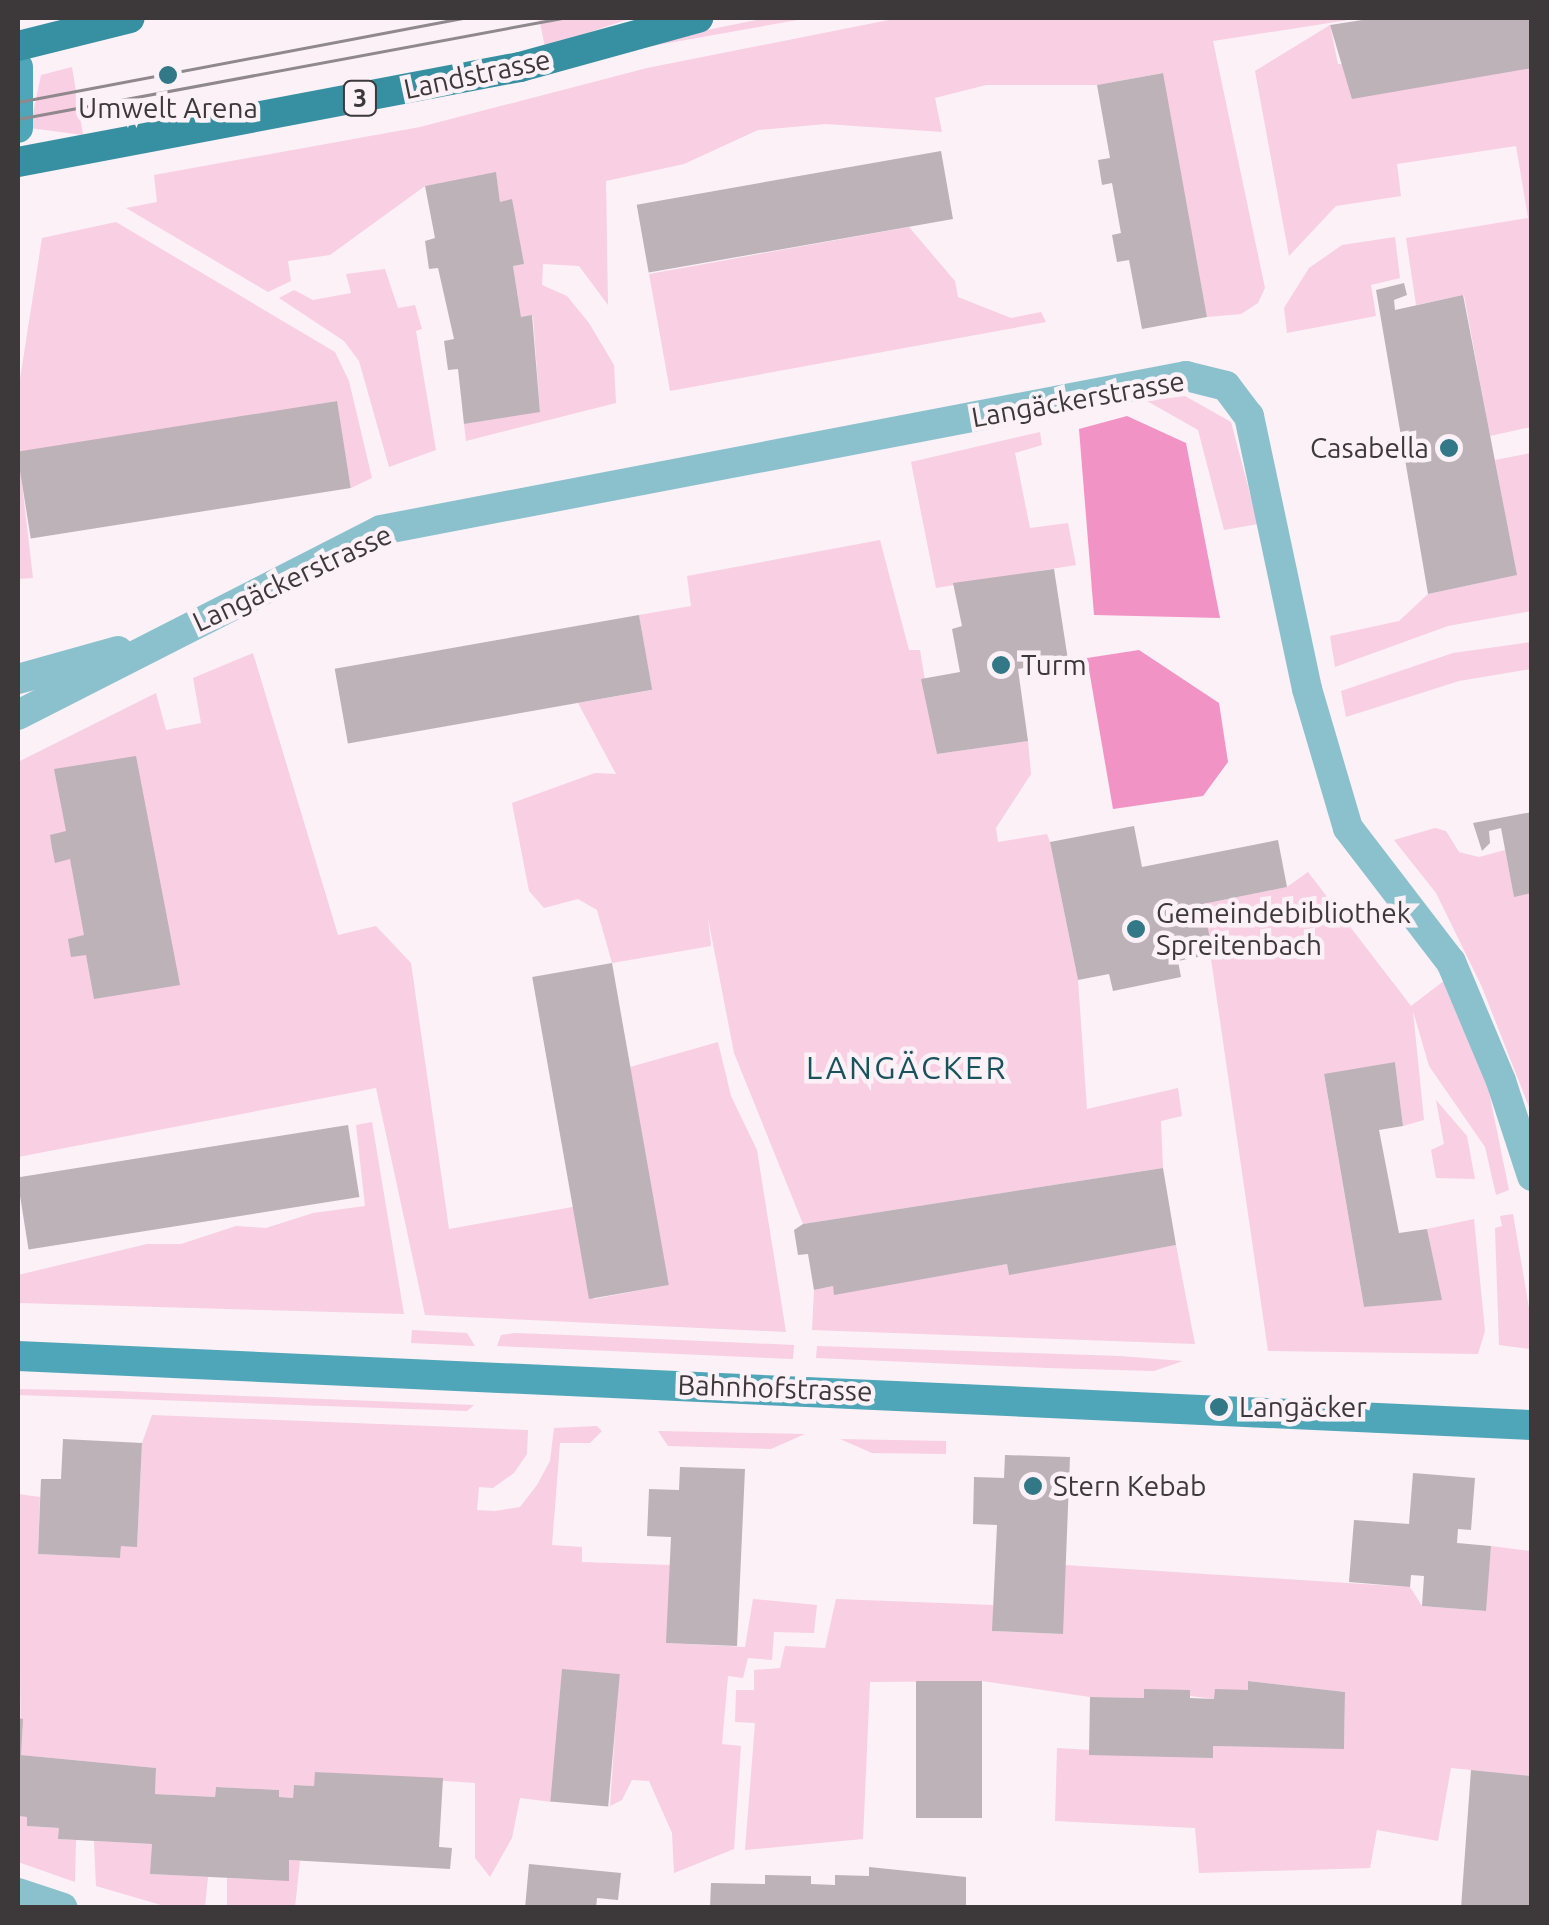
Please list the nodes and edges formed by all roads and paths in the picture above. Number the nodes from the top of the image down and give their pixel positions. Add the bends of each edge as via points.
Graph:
1 (130, 18) edge
2 (698, 18) edge
3 (18, 46) edge
4 (18, 67) edge
5 (18, 128) edge
6 (18, 162) edge
7 (165, 639) junction
8 (18, 679) edge
9 (18, 715) edge
10 (1532, 1176) edge
11 (18, 1356) edge
12 (1532, 1425) edge
13 (18, 1893) edge
14 (63, 1908) edge

1 - 3 main road
2 - 6 main road, Landstrasse / 3 via 520,68
4 - 5 street
7 - 8 street, Langäckerstrasse
7 - 9 street, Langäckerstrasse
7 - 10 street, Langäckerstrasse via 381,530 1186,376 1226,386 1249,416 1321,750 1348,828 1451,962
11 - 12 street, Bahnhofstrasse
13 - 14 street

